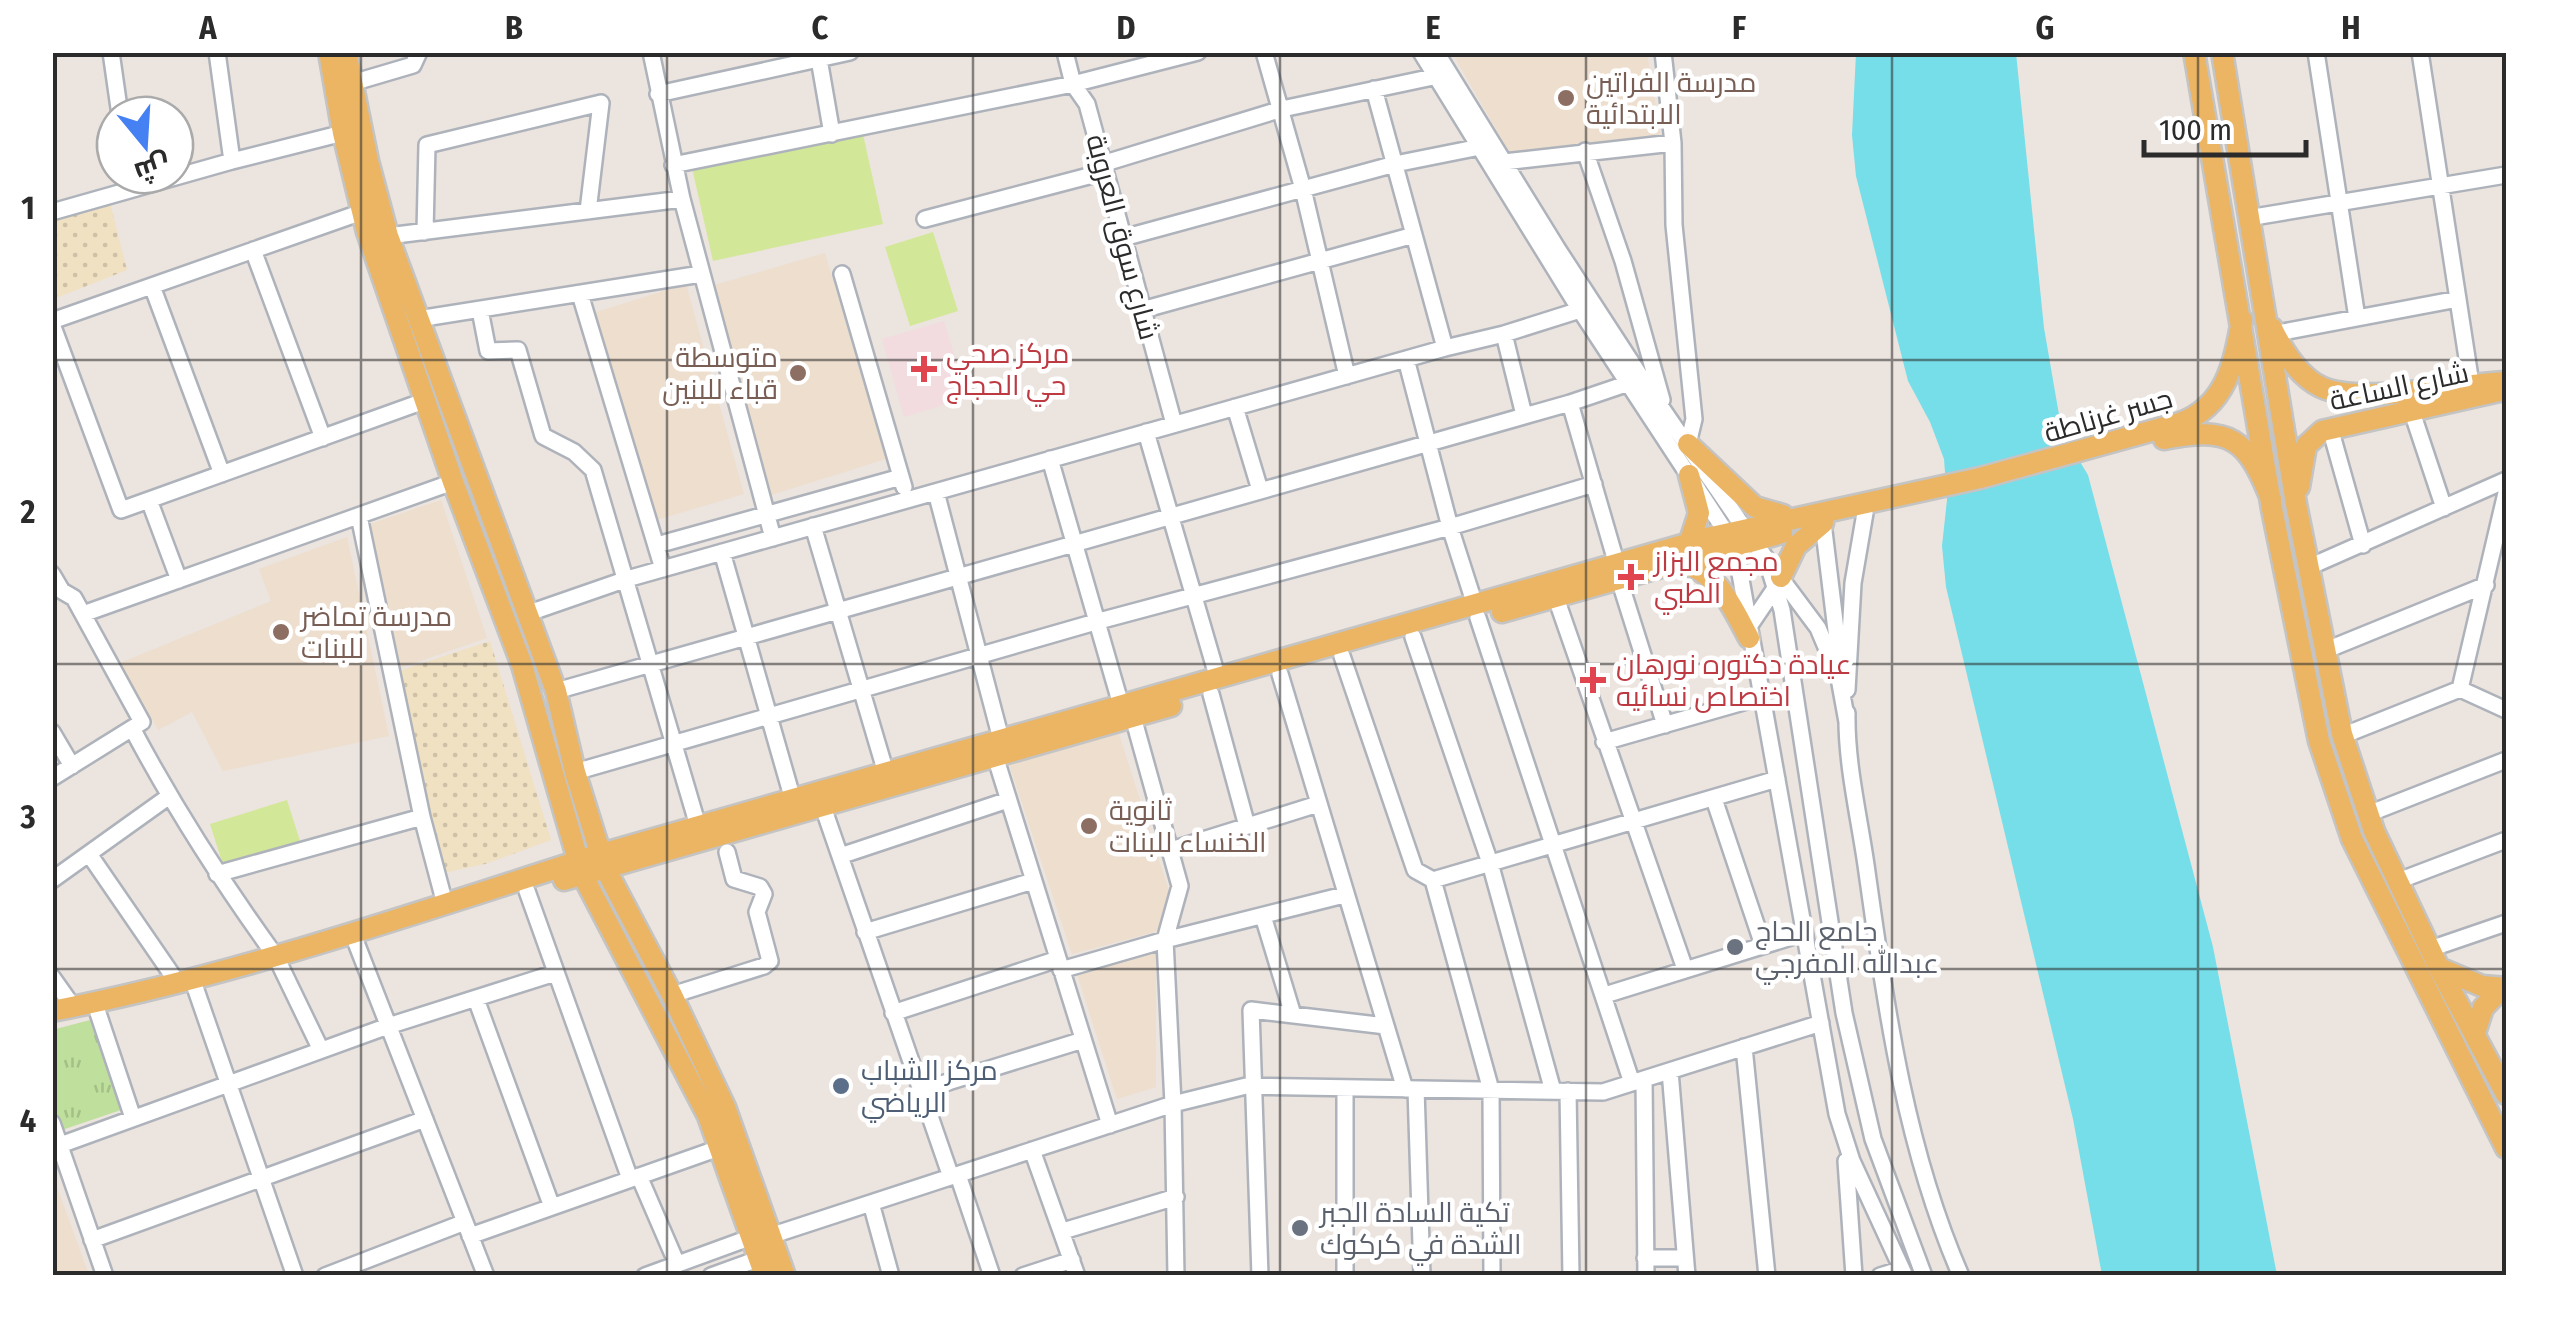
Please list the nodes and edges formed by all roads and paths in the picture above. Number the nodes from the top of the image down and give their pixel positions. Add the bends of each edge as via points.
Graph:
1 (112, 52) edge
2 (217, 52) edge
3 (329, 52) edge
4 (346, 52) edge
5 (419, 52) edge
6 (652, 52) edge
7 (850, 52) edge
8 (1065, 52) edge
9 (1198, 52) edge
10 (1264, 52) edge
11 (1421, 52) edge
12 (1436, 52) edge
13 (1663, 52) edge
14 (2194, 52) edge
15 (2222, 52) edge
16 (2316, 52) edge
17 (2420, 52) edge
18 (819, 59) junction
19 (1433, 77) junction
20 (352, 83) junction
21 (1073, 84) junction
22 (1374, 89) junction
23 (658, 94) junction
24 (117, 95) edge
25 (1282, 109) junction
26 (344, 133) junction
27 (832, 134) junction
28 (1672, 142) junction
29 (1480, 146) junction
30 (1585, 151) junction
31 (232, 160) junction
32 (1504, 162) junction
33 (1395, 164) junction
34 (674, 165) junction
35 (195, 168) edge
36 (1103, 168) junction
37 (2506, 175) edge
38 (2440, 188) junction
39 (1303, 189) junction
40 (96, 195) edge
41 (682, 199) junction
42 (2340, 204) junction
43 (588, 211) junction
44 (52, 212) edge
45 (362, 212) junction
46 (2248, 218) junction
47 (926, 220) dead end
48 (425, 232) junction
49 (1414, 235) junction
50 (388, 236) junction
51 (1122, 238) junction
52 (253, 250) junction
53 (1319, 260) junction
54 (701, 274) junction
55 (842, 274) dead end
56 (152, 286) junction
57 (580, 294) junction
58 (2458, 300) junction
59 (480, 310) junction
60 (1142, 310) junction
61 (1580, 310) junction
62 (2357, 318) junction
63 (418, 320) junction
64 (2242, 320) junction
65 (52, 323) edge
66 (1504, 334) junction
67 (2271, 334) junction
68 (1446, 348) junction
69 (1406, 359) junction
70 (1348, 376) junction
71 (1630, 382) junction
72 (2472, 384) junction
73 (2506, 385) edge
74 (424, 401) junction
75 (1570, 403) junction
76 (1234, 408) junction
77 (2412, 412) junction
78 (1666, 414) junction
79 (1524, 415) junction
80 (1174, 424) junction
81 (2330, 428) junction
82 (1146, 432) junction
83 (322, 438) junction
84 (1428, 442) junction
85 (1688, 444) junction
86 (2101, 451) junction
87 (1050, 459) junction
88 (222, 474) junction
89 (1690, 476) junction
90 (901, 477) junction
91 (2506, 480) edge
92 (453, 482) junction
93 (1594, 484) junction
94 (1260, 490) junction
95 (936, 492) junction
96 (2506, 492) edge
97 (1928, 494) junction
98 (2271, 499) junction
99 (149, 500) junction
100 (907, 500) junction
101 (2296, 504) junction
102 (2444, 508) junction
103 (1865, 513) junction
104 (767, 514) junction
105 (359, 516) junction
106 (1800, 516) junction
107 (1170, 517) junction
108 (1823, 523) junction
109 (813, 526) junction
110 (1450, 528) junction
111 (1740, 537) junction
112 (773, 538) junction
113 (1076, 542) junction
114 (657, 545) junction
115 (2363, 545) junction
116 (722, 552) junction
117 (1684, 553) junction
118 (2309, 566) junction
119 (663, 568) junction
120 (1618, 572) junction
121 (52, 574) edge
122 (958, 578) junction
123 (627, 579) junction
124 (179, 580) junction
125 (1780, 581) junction
126 (2486, 584) junction
127 (57, 594) edge
128 (1194, 596) junction
129 (1556, 598) junction
130 (840, 612) junction
131 (1477, 612) junction
132 (84, 614) junction
133 (529, 614) junction
134 (1099, 621) junction
135 (1749, 633) junction
136 (746, 638) junction
137 (1413, 638) junction
138 (2324, 650) junction
139 (1342, 656) junction
140 (978, 657) junction
141 (652, 664) junction
142 (1280, 674) junction
143 (1214, 686) junction
144 (2460, 689) junction
145 (862, 690) junction
146 (556, 691) junction
147 (1761, 697) junction
148 (2506, 710) edge
149 (1127, 711) junction
150 (768, 718) junction
151 (1847, 722) junction
152 (1665, 724) junction
153 (133, 730) junction
154 (52, 732) edge
155 (2342, 736) junction
156 (1604, 742) junction
157 (674, 744) junction
158 (998, 747) junction
159 (2506, 760) edge
160 (72, 766) junction
161 (575, 772) junction
162 (886, 773) junction
163 (52, 778) edge
164 (1777, 779) junction
165 (1809, 791) junction
166 (168, 797) junction
167 (1714, 799) junction
168 (793, 800) junction
169 (1008, 800) junction
170 (1318, 804) junction
171 (823, 807) junction
172 (2368, 814) junction
173 (422, 816) junction
174 (1784, 821) junction
175 (1633, 823) junction
176 (698, 826) junction
177 (1247, 826) junction
178 (2506, 840) edge
179 (1556, 846) junction
180 (1170, 850) junction
181 (726, 852) dead end
182 (88, 854) junction
183 (840, 856) junction
184 (603, 861) junction
185 (1490, 863) junction
186 (580, 868) junction
187 (217, 874) junction
188 (52, 880) edge
189 (1433, 880) junction
190 (1034, 881) junction
191 (2398, 881) junction
192 (527, 891) junction
193 (1344, 895) junction
194 (445, 904) junction
195 (1263, 916) junction
196 (2506, 923) edge
197 (866, 932) junction
198 (1804, 933) junction
199 (354, 940) junction
200 (1165, 940) junction
201 (1763, 945) junction
202 (277, 958) junction
203 (2435, 958) junction
204 (1060, 964) junction
205 (1685, 969) junction
206 (555, 974) junction
207 (52, 976) edge
208 (186, 985) junction
209 (2504, 989) edge
210 (672, 995) junction
211 (1605, 996) junction
212 (476, 999) junction
213 (74, 1008) junction
214 (52, 1012) edge
215 (98, 1013) junction
216 (893, 1013) junction
217 (1292, 1015) junction
218 (1820, 1023) junction
219 (52, 1026) edge
220 (388, 1026) junction
221 (1386, 1026) junction
222 (2475, 1032) junction
223 (1083, 1040) junction
224 (1744, 1047) junction
225 (321, 1050) junction
226 (1670, 1071) junction
227 (1638, 1081) junction
228 (229, 1083) junction
229 (1253, 1086) junction
230 (1345, 1088) junction
231 (1411, 1089) junction
232 (1490, 1090) junction
233 (920, 1091) junction
234 (1560, 1091) junction
235 (2506, 1094) edge
236 (1173, 1104) junction
237 (134, 1118) junction
238 (425, 1119) junction
239 (52, 1123) edge
240 (1110, 1125) junction
241 (1845, 1142) junction
242 (56, 1147) edge
243 (718, 1148) junction
244 (2506, 1148) edge
245 (1032, 1150) junction
246 (954, 1176) junction
247 (634, 1177) junction
248 (262, 1179) junction
249 (1176, 1197) junction
250 (871, 1203) junction
251 (552, 1207) junction
252 (468, 1229) junction
253 (1063, 1231) junction
254 (92, 1240) junction
255 (764, 1249) edge
256 (1645, 1258) junction
257 (1684, 1258) junction
258 (677, 1264) junction
259 (1075, 1268) edge
260 (1175, 1275) edge
261 (105, 1276) edge
262 (295, 1276) edge
263 (325, 1276) edge
264 (486, 1276) edge
265 (646, 1276) edge
266 (712, 1276) edge
267 (785, 1276) edge
268 (892, 1276) edge
269 (992, 1276) edge
270 (1023, 1276) edge
271 (1260, 1276) edge
272 (1345, 1276) edge
273 (1422, 1276) edge
274 (1492, 1276) edge
275 (1572, 1276) edge
276 (1646, 1276) edge
277 (1687, 1276) edge
278 (1767, 1276) edge
279 (1854, 1276) edge
280 (1880, 1276) edge
281 (1903, 1276) edge
282 (1924, 1276) edge
283 (1960, 1276) edge

1 - 24 street
2 - 31 street
3 - 26 main road
4 - 20 main road
5 - 20 street via 414,65
6 - 23 street
7 - 18 street
8 - 21 street, شارع سوق العروبة
9 - 21 street
10 - 25 street
11 - 19 street
12 - 32 street
13 - 28 street
14 - 64 main road
15 - 46 main road
16 - 42 street
17 - 38 street
18 - 23 street
18 - 27 street
19 - 22 street
19 - 29 street
20 - 50 main road
21 - 27 street
21 - 36 street, شارع سوق العروبة via 1087,104
22 - 25 street
22 - 33 street
23 - 34 street
25 - 36 street
25 - 39 street
26 - 31 street
26 - 45 main road
27 - 34 street
28 - 30 street
28 - 85 street via 1694,419
29 - 33 street
29 - 61 street
30 - 32 street
30 - 78 street
31 - 35 street
32 - 78 street
33 - 39 street
33 - 49 street
34 - 41 street
36 - 47 street
36 - 51 street, شارع سوق العروبة
37 - 38 street
38 - 42 street
38 - 58 street
39 - 51 street
39 - 53 street
40 - 44 street
41 - 43 street
41 - 54 street
42 - 46 street
42 - 62 street
43 - 48 street
43 - 48 street via 601,103 427,144
45 - 52 street
45 - 74 main road
46 - 67 main road
48 - 50 street
49 - 53 street
49 - 68 street
50 - 63 main road
51 - 60 street, شارع سوق العروبة
52 - 56 street
52 - 83 street
53 - 60 street
53 - 70 street
54 - 57 street
54 - 104 street
55 - 90 street
56 - 65 street
56 - 88 street
57 - 59 street
57 - 114 street
58 - 62 street
58 - 72 street
59 - 63 street
59 - 123 street via 488,351 518,350 543,436 593,470
60 - 80 street, شارع سوق العروبة
61 - 66 street
61 - 71 street
62 - 67 street
63 - 133 main road
64 - 86 main road, جسر غرناطة via 2228,380 2204,411
64 - 98 main road
65 - 99 street via 121,510
66 - 68 street
66 - 79 street
67 - 72 main road, شارع الساعة via 2306,378 2332,391 2360,395
67 - 101 main road
68 - 69 street
69 - 70 street
69 - 84 street
70 - 76 street
71 - 75 street
71 - 89 street
72 - 73 main road, شارع الساعة
73 - 77 main road, شارع الساعة via 2495,394
74 - 83 street
74 - 92 main road
75 - 79 street
75 - 93 street
76 - 80 street
76 - 94 street
77 - 81 main road, شارع الساعة
77 - 102 street
78 - 85 street
79 - 84 street
80 - 82 street
81 - 101 main road, شارع الساعة via 2306,446
81 - 115 street
82 - 87 street
82 - 107 street
83 - 88 street
84 - 94 street
84 - 110 street
85 - 106 main road via 1754,508
85 - 111 street
86 - 97 main road, جسر غرناطة
86 - 98 main road, جسر غرناطة via 2214,433 2249,452
87 - 95 street
87 - 113 street
88 - 99 street
89 - 111 street
89 - 117 main road via 1699,513
90 - 100 street
90 - 104 street
91 - 102 street
92 - 105 street
92 - 186 main road via 522,666
93 - 110 street
93 - 120 street
94 - 107 street
95 - 100 street
95 - 122 street
96 - 126 street
97 - 103 main road
97 - 106 main road
98 - 244 main road via 2319,741 2352,840
99 - 124 street
100 - 109 street
101 - 118 main road
102 - 115 street
103 - 108 main road
103 - 151 street via 1853,583
104 - 112 street
104 - 114 street
105 - 124 street
105 - 173 street
106 - 111 main road
107 - 113 street
107 - 128 street
108 - 111 main road
108 - 125 main road via 1796,546
108 - 151 street
109 - 112 street
109 - 130 street
110 - 128 street
110 - 131 street
111 - 117 main road
111 - 125 street
111 - 135 street
112 - 116 street
113 - 122 street
113 - 134 street
114 - 119 street
115 - 118 street
116 - 119 street
116 - 136 street
117 - 120 main road
117 - 135 main road via 1715,580
118 - 138 main road
119 - 123 street
120 - 129 main road
120 - 131 main road
120 - 152 street
121 - 127 street
122 - 130 street
122 - 140 street
123 - 133 street
123 - 141 street
124 - 132 street
125 - 135 street
125 - 151 street via 1826,642
125 - 165 street
126 - 138 street
126 - 144 street
127 - 132 street via 74,598
128 - 134 street
128 - 143 street
129 - 131 main road
129 - 156 street
130 - 136 street
130 - 145 street
131 - 137 main road
131 - 143 main road
131 - 179 street
132 - 153 street via 142,717
133 - 146 main road
134 - 140 street
134 - 149 street
135 - 147 street
136 - 141 street
136 - 150 street
137 - 139 main road
137 - 185 street
138 - 155 main road
139 - 142 main road
139 - 189 street via 1415,870
140 - 145 street
140 - 158 street
141 - 146 street
141 - 157 street
142 - 143 main road
142 - 170 street
143 - 149 main road
143 - 177 street
144 - 148 street
144 - 155 street
145 - 150 street
145 - 162 street
146 - 161 main road
147 - 152 street
147 - 164 street
149 - 158 main road
149 - 180 street
150 - 157 street
150 - 168 street
151 - 283 street via 1900,1078 1929,1194
152 - 156 street
153 - 160 street
153 - 166 street
154 - 160 street
155 - 172 main road
156 - 175 street
157 - 161 street
157 - 176 street
158 - 162 main road
158 - 169 street
158 - 171 main road
159 - 172 street
160 - 163 street
161 - 184 main road
162 - 168 main road
164 - 167 street
164 - 174 street
165 - 174 street
165 - 282 street via 1844,1013 1873,1139
166 - 182 street
166 - 187 street
167 - 175 street
167 - 201 street
168 - 176 main road
169 - 183 street
169 - 190 street
170 - 177 street
170 - 193 street
171 - 183 street
171 - 184 main road
172 - 191 main road
173 - 187 street
173 - 194 street
174 - 198 street
175 - 179 street
175 - 205 street
176 - 184 main road
177 - 180 street
178 - 191 street
179 - 185 street
179 - 211 street
180 - 200 street via 1180,886
181 - 210 street via 734,878 760,886 764,894 757,912 770,961
182 - 188 street
182 - 208 street
183 - 197 street
184 - 186 main road
184 - 210 main road
185 - 189 street
185 - 234 street
186 - 192 main road
186 - 194 main road
186 - 243 main road via 688,1074
187 - 202 street
189 - 232 street
190 - 197 street
190 - 204 street
191 - 203 main road
192 - 199 main road
192 - 206 street
193 - 195 street
193 - 221 street
194 - 202 main road
195 - 200 street
195 - 217 street
196 - 203 street
197 - 216 street
198 - 201 street
198 - 218 street
199 - 202 main road
199 - 220 street
200 - 204 street
200 - 236 street
201 - 205 street
202 - 208 main road
202 - 225 street
203 - 209 main road via 2463,980
203 - 222 main road
204 - 216 street
204 - 223 street
205 - 211 street
206 - 212 street
206 - 247 street
207 - 213 street
208 - 213 main road
208 - 215 main road
208 - 228 street
209 - 222 main road via 2482,1008
210 - 255 main road via 725,1107
211 - 227 street
212 - 220 street
212 - 251 street
213 - 214 main road
215 - 219 main road
215 - 237 street
216 - 233 street
217 - 221 street
217 - 229 street via 1252,1010
218 - 224 street
218 - 241 street
220 - 225 street
220 - 238 street
221 - 231 street
222 - 235 main road
223 - 233 street
223 - 240 street
224 - 226 street
224 - 278 street
225 - 228 street
226 - 227 street
226 - 257 street
227 - 234 street via 1602,1092
227 - 256 street
228 - 237 street
228 - 248 street
229 - 230 street
229 - 236 street
229 - 271 street
230 - 231 street
230 - 272 street
231 - 232 street
231 - 273 street
232 - 234 street
232 - 274 street
233 - 246 street
234 - 275 street
236 - 240 street
236 - 249 street
237 - 242 street
238 - 248 street
238 - 252 street
239 - 242 street
240 - 245 street
241 - 279 street
241 - 281 street
242 - 254 street
243 - 247 street
243 - 255 main road
245 - 246 street
245 - 253 street
246 - 250 street
246 - 269 street
247 - 251 street
247 - 258 street
248 - 254 street
248 - 262 street
249 - 253 street
249 - 260 street
250 - 255 street
250 - 268 street
251 - 252 street
252 - 263 street
252 - 264 street
253 - 259 street
254 - 261 street
255 - 258 street
255 - 266 street
255 - 267 main road
256 - 257 street
256 - 276 street
257 - 277 street
258 - 265 street
259 - 270 street
280 - 281 street

